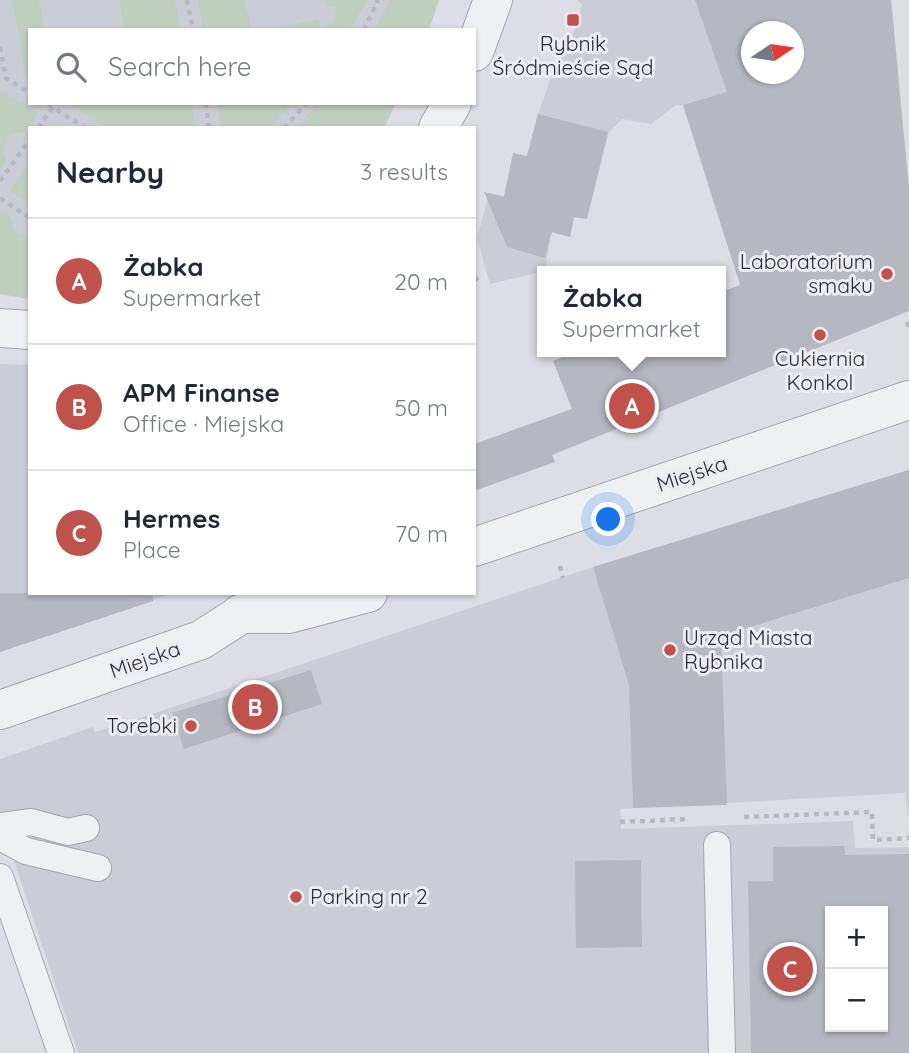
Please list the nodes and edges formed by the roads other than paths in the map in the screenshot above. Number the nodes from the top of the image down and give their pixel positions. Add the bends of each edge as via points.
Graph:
1 (493, 0) edge
2 (476, 47) edge
3 (451, 105) edge
4 (439, 126) edge
5 (0, 328) edge
6 (28, 330) edge
7 (909, 400) edge
8 (476, 546) edge
9 (268, 595) edge
10 (360, 595) edge
11 (241, 604) edge
12 (0, 710) edge
13 (0, 826) edge
14 (86, 828) dead end
15 (0, 837) edge
16 (717, 845) dead end
17 (98, 868) dead end
18 (0, 877) edge
19 (61, 1053) edge
20 (722, 1053) edge

1 - 2 street
3 - 4 street
5 - 6 street
7 - 8 street, Miejska
9 - 11 street, Miejska
10 - 11 street via 289,614
11 - 12 street, Miejska via 208,636 189,645
13 - 14 lane via 31,822 68,832
15 - 17 lane via 26,851
16 - 20 lane
18 - 19 lane

